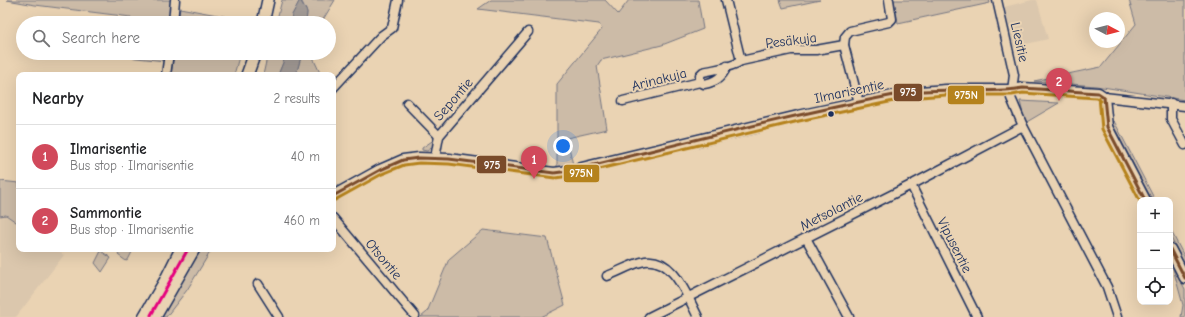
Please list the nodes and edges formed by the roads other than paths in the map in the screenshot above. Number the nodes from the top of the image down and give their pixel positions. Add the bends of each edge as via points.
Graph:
1 (175, 0) edge
2 (268, 0) edge
3 (398, 0) edge
4 (726, 0) edge
5 (890, 0) edge
6 (997, 0) edge
7 (174, 16) edge
8 (265, 16) edge
9 (528, 32) dead end
10 (844, 45) junction
11 (168, 60) edge
12 (253, 60) edge
13 (255, 60) edge
14 (741, 61) junction
15 (726, 66) junction
16 (166, 72) edge
17 (248, 72) edge
18 (254, 72) edge
19 (700, 82) junction
20 (336, 85) edge
21 (1012, 90) junction
22 (1104, 96) junction
23 (623, 101) dead end
24 (407, 103) dead end
25 (859, 103) junction
26 (1171, 104) junction
27 (1185, 106) edge
28 (1023, 126) junction
29 (439, 136) junction
30 (1185, 145) edge
31 (435, 158) junction
32 (911, 185) junction
33 (336, 194) edge
34 (1143, 197) edge
35 (336, 222) edge
36 (806, 238) junction
37 (180, 252) edge
38 (192, 252) edge
39 (1173, 255) edge
40 (607, 276) dead end
41 (1185, 278) edge
42 (258, 284) dead end
43 (688, 296) junction
44 (415, 316) edge
45 (144, 317) edge
46 (155, 317) edge
47 (279, 317) edge
48 (649, 317) edge
49 (698, 317) edge
50 (849, 317) edge
51 (977, 317) edge
52 (1117, 317) edge

1 - 7 street
2 - 8 main road
3 - 20 street via 392,28 381,36
4 - 14 street
5 - 10 street via 892,19 889,22 850,31 845,37
6 - 21 street, Liesitie via 1012,66
9 - 29 street, Sepontie
10 - 14 street, Pesäkuja via 816,50 791,50
10 - 25 street
11 - 16 street
12 - 17 main road
13 - 18 main road
14 - 15 street, Pesäkuja
15 - 19 street, Pesäkuja via 703,72 700,75
15 - 19 street via 715,82
19 - 23 street, Arinakuja
21 - 22 street, Ilmarisentie via 1030,88 1098,93
21 - 25 street, Ilmarisentie via 906,93
21 - 28 street, Liesitie via 1011,98
22 - 26 street, Ilmarisentie
22 - 34 street via 1107,127
24 - 29 street
25 - 31 street, Ilmarisentie via 554,173
26 - 27 street, Ilmarisentie
26 - 30 street via 1171,119
28 - 32 street, Metsolantie
28 - 52 street, Liesitie via 1107,287
29 - 31 street, Sepontie
31 - 33 street via 403,160
32 - 36 street, Metsolantie
32 - 51 street, Vipusentie
35 - 44 street, Otsontie
36 - 43 street, Metsolantie
36 - 50 street
37 - 45 main road
38 - 46 main road
39 - 41 street
40 - 43 street via 642,262 656,261 668,267
42 - 47 street
43 - 48 street, Metsolantie
43 - 49 street

